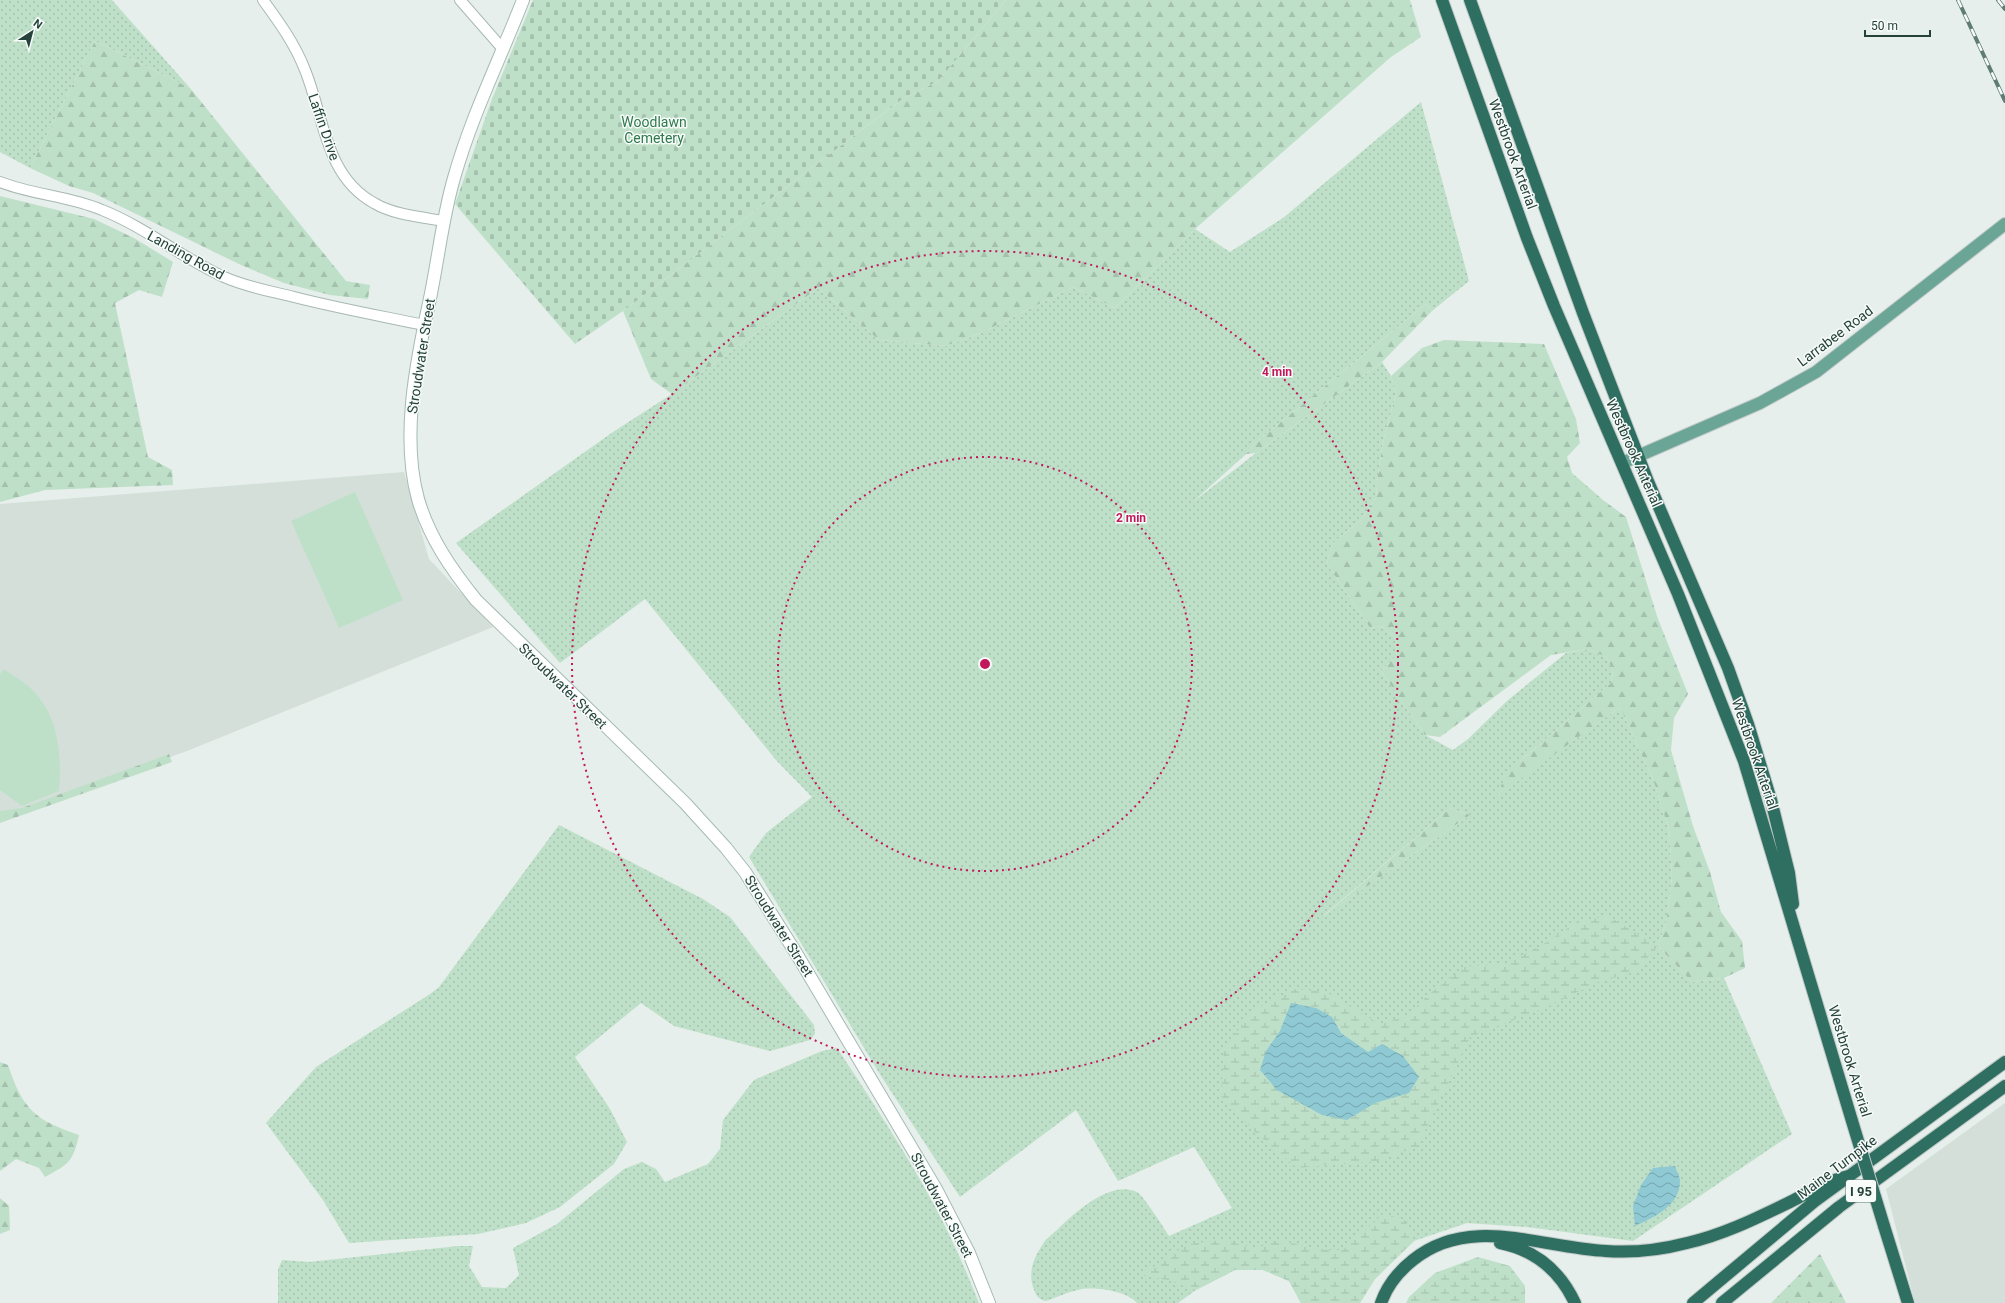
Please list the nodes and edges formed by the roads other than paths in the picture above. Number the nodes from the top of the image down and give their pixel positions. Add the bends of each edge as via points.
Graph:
1 (263, 0) edge
2 (460, 0) edge
3 (523, 0) edge
4 (1442, 0) edge
5 (1470, 0) edge
6 (502, 48) junction
7 (0, 182) edge
8 (444, 221) junction
9 (2005, 224) edge
10 (424, 325) junction
11 (1638, 456) junction
12 (1622, 463) junction
13 (1792, 920) junction
14 (2005, 1062) edge
15 (2005, 1086) edge
16 (1848, 1176) junction
17 (1773, 1260) junction
18 (988, 1303) edge
19 (1381, 1303) edge
20 (1388, 1303) edge
21 (1575, 1303) edge
22 (1693, 1303) edge
23 (1722, 1303) edge
24 (1731, 1303) edge
25 (1908, 1303) edge

1 - 8 street, Laffin Drive via 300,57 331,153 350,185 375,204 404,214
2 - 6 street
3 - 6 main road, Stroudwater Street
4 - 12 highway, Westbrook Arterial via 1527,238
5 - 11 highway, Westbrook Arterial via 1583,313
6 - 8 main road, Stroudwater Street via 460,160
7 - 10 street, Landing Road via 20,189 82,202 103,210 202,267 250,286 325,305
8 - 10 main road, Stroudwater Street
9 - 11 main road, Larrabee Road via 1816,372 1760,403
10 - 18 main road, Stroudwater Street via 411,425 412,462 418,499 452,570 476,600 685,803 745,872 936,1189 969,1253
11 - 12 main road, Larrabee Road
11 - 13 highway, Westbrook Arterial via 1728,668 1748,724 1771,800 1789,873 1793,895
12 - 13 highway, Westbrook Arterial via 1678,594 1744,761
13 - 25 highway, Westbrook Arterial, bridge
14 - 16 highway, Maine Turnpike / I 95
15 - 17 highway, I 95 via 1839,1207
16 - 19 highway via 1832,1180 1726,1231 1667,1248 1605,1251 1502,1236 1471,1235 1451,1239 1423,1252 1406,1265 1393,1281
16 - 22 highway, Maine Turnpike / I 95 via 1771,1236
17 - 23 highway, I 95
17 - 24 highway
20 - 21 highway via 1404,1277 1427,1257 1455,1245 1486,1241 1517,1247 1544,1262 1562,1281

